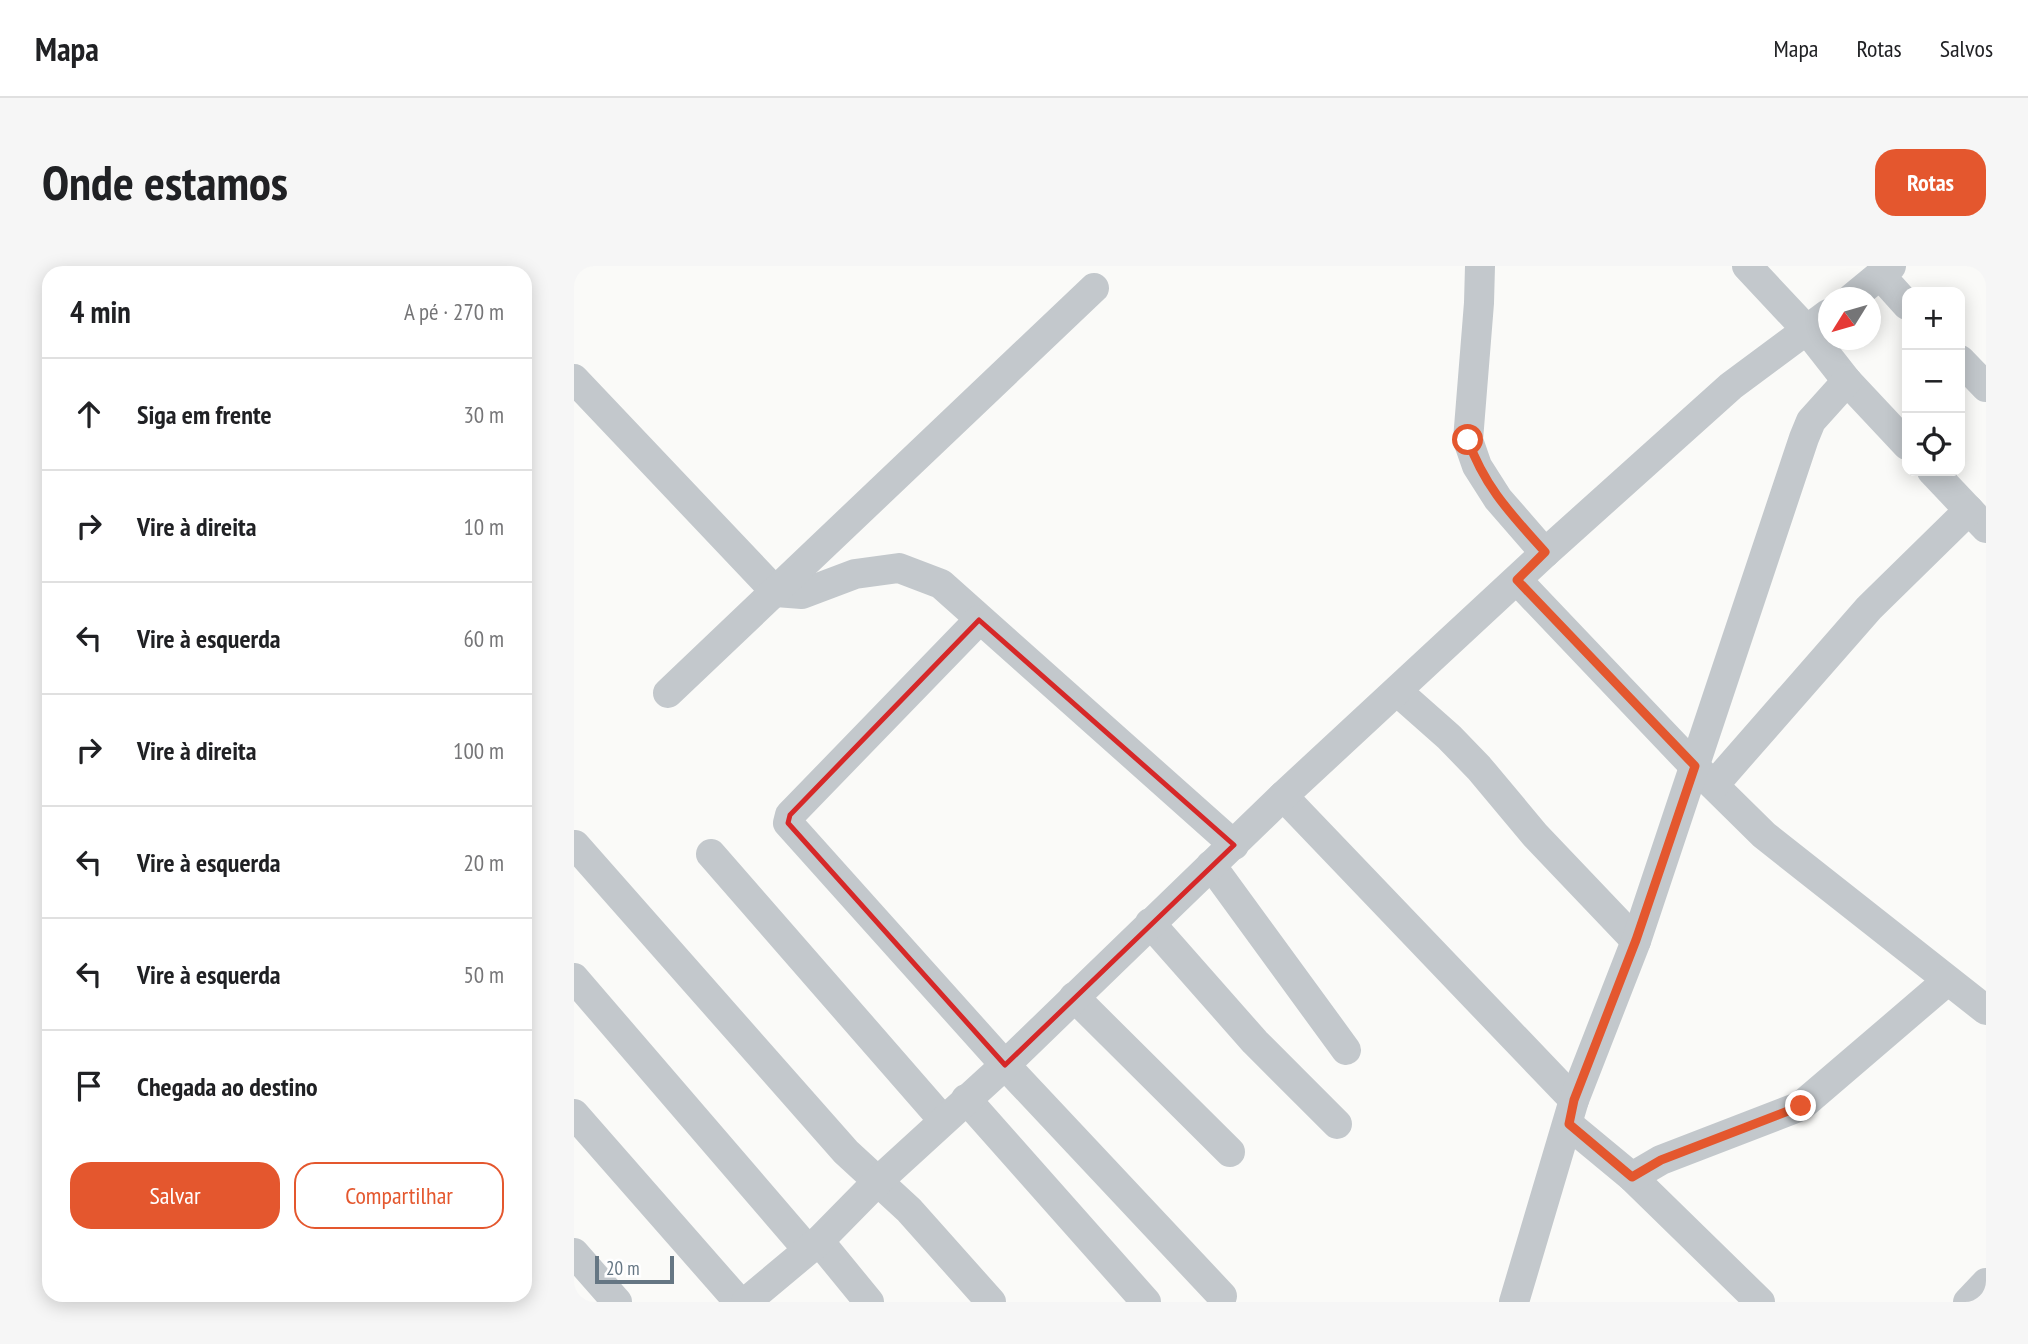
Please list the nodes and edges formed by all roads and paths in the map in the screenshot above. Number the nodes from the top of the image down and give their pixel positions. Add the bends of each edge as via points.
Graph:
1 (1480, 266) edge
2 (1747, 266) edge
3 (1885, 271) edge
4 (1865, 287) edge
5 (1094, 288) dead end
6 (1902, 296) edge
7 (1818, 322) edge
8 (1832, 350) edge
9 (1965, 365) edge
10 (574, 379) edge
11 (1847, 381) junction
12 (1986, 387) edge
13 (1902, 440) edge
14 (1937, 476) edge
15 (1978, 519) edge
16 (1545, 552) junction
17 (1517, 580) junction
18 (776, 592) junction
19 (979, 620) junction
20 (1397, 691) junction
21 (668, 693) dead end
22 (1704, 776) junction
23 (1283, 796) junction
24 (575, 845) edge
25 (1234, 845) junction
26 (711, 854) dead end
27 (1211, 866) junction
28 (1150, 923) junction
29 (1636, 940) junction
30 (574, 978) edge
31 (1947, 981) junction
32 (1074, 997) junction
33 (1986, 1010) edge
34 (1346, 1050) dead end
35 (1005, 1065) junction
36 (966, 1099) junction
37 (1571, 1112) junction
38 (574, 1115) edge
39 (943, 1120) junction
40 (1337, 1124) dead end
41 (1230, 1152) dead end
42 (1632, 1177) junction
43 (877, 1182) junction
44 (813, 1246) junction
45 (574, 1253) edge
46 (1986, 1283) edge
47 (1222, 1296) dead end
48 (763, 1297) edge
49 (617, 1302) edge
50 (739, 1302) edge
51 (869, 1302) edge
52 (991, 1302) edge
53 (1146, 1302) edge
54 (1514, 1302) edge
55 (1760, 1302) edge
56 (1968, 1302) edge

1 - 16 street via 1468,440 1477,466 1498,499
2 - 7 street
3 - 4 street
3 - 6 street
5 - 18 street
7 - 16 street via 1731,386
8 - 11 street
9 - 12 street
10 - 18 street
11 - 13 street
11 - 22 street via 1811,421 1804,438
14 - 15 street
15 - 22 street via 1868,608
16 - 17 street
17 - 20 street
17 - 22 street
18 - 19 street via 802,594 855,574 899,568 941,584
18 - 21 street
19 - 25 street
19 - 35 street via 790,815 788,823
20 - 23 street
20 - 29 street via 1479,768 1535,835
22 - 29 street
22 - 31 street via 1764,835
23 - 25 street
23 - 37 street
24 - 43 street via 827,1132
25 - 27 street
26 - 39 street
27 - 28 street
27 - 34 street
28 - 32 street
28 - 40 street via 1248,1034
29 - 37 street
30 - 44 street
31 - 33 street
31 - 42 street via 1801,1106 1671,1156
32 - 35 street
32 - 41 street
35 - 36 street
35 - 47 street
36 - 39 street
36 - 53 street
37 - 42 street
37 - 54 street
38 - 50 street
39 - 43 street
42 - 55 street
43 - 44 street
43 - 52 street via 909,1210
44 - 48 street
44 - 51 street
45 - 49 street
46 - 56 street

